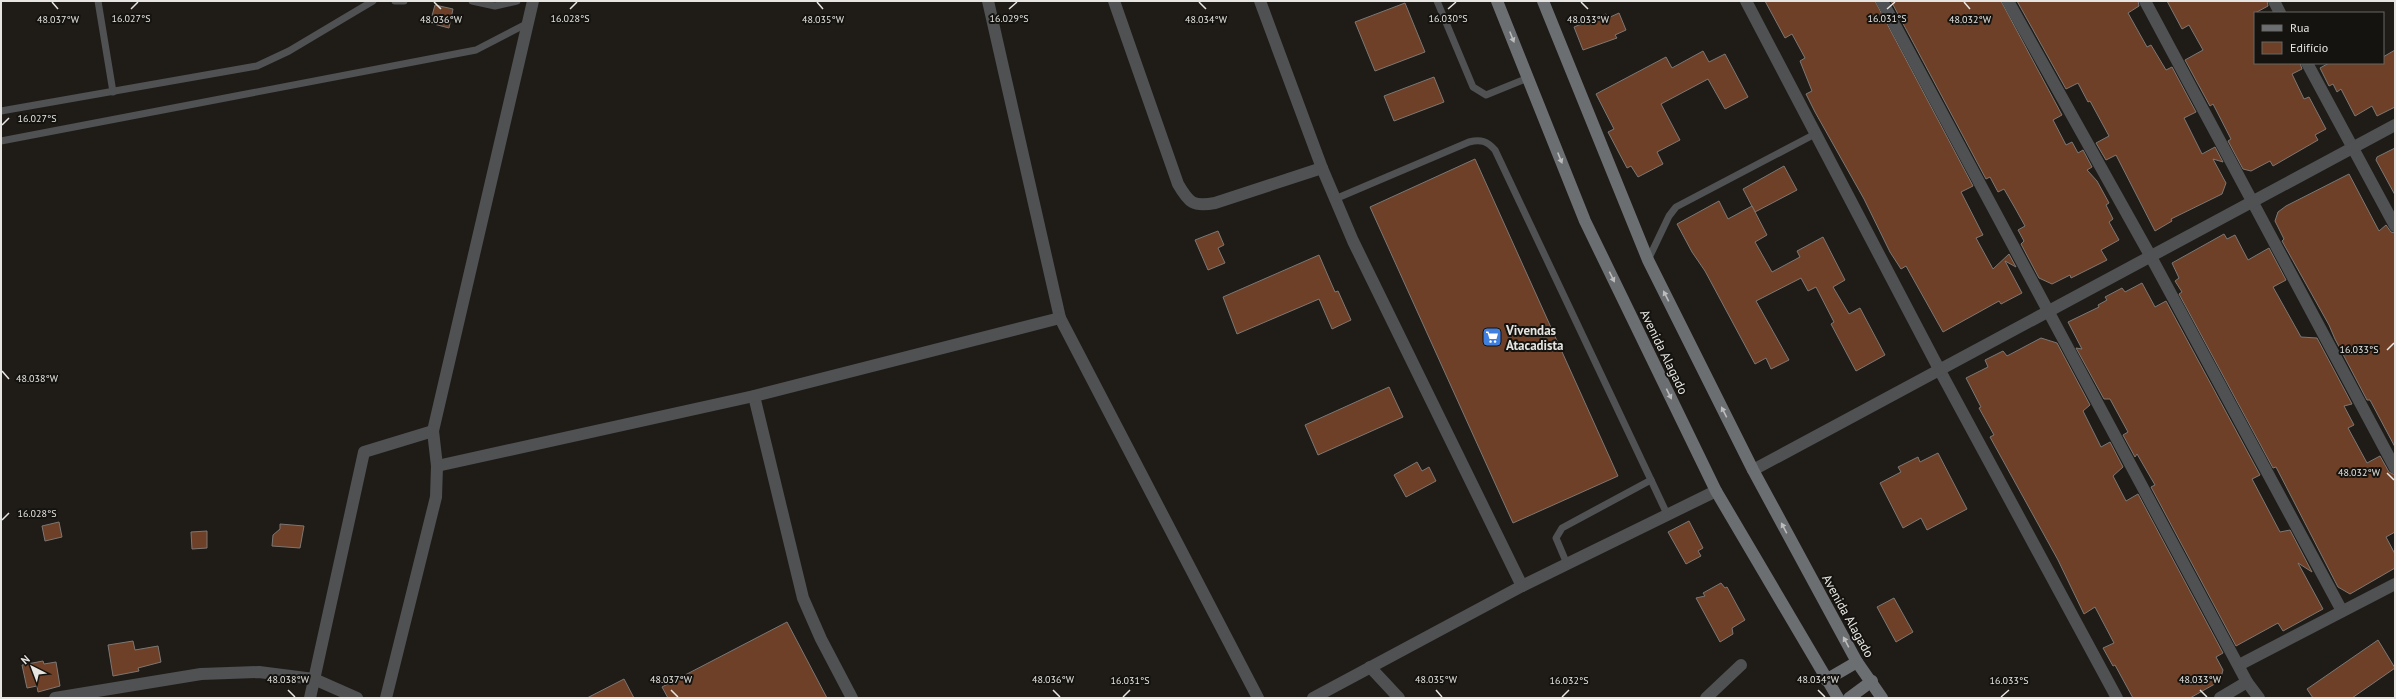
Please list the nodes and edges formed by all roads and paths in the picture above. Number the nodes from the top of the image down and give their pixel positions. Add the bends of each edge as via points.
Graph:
1 (98, 1) edge
2 (373, 1) edge
3 (395, 1) edge
4 (404, 1) edge
5 (472, 1) edge
6 (517, 1) edge
7 (533, 1) edge
8 (988, 1) edge
9 (1114, 1) edge
10 (1260, 1) edge
11 (1437, 1) edge
12 (1497, 1) edge
13 (1543, 1) edge
14 (1746, 1) edge
15 (1882, 1) edge
16 (2008, 1) edge
17 (2145, 1) edge
18 (2274, 1) edge
19 (2280, 12) edge
20 (528, 22) junction
21 (2308, 64) edge
22 (1528, 78) junction
23 (113, 92) junction
24 (1, 110) edge
25 (2395, 125) edge
26 (1815, 134) junction
27 (1, 141) edge
28 (2353, 149) junction
29 (1322, 168) junction
30 (1336, 199) junction
31 (2253, 202) junction
32 (2395, 226) edge
33 (2151, 257) junction
34 (1648, 260) junction
35 (2047, 312) junction
36 (1060, 318) junction
37 (1939, 369) junction
38 (754, 396) junction
39 (433, 431) junction
40 (438, 466) junction
41 (2395, 468) edge
42 (1753, 470) junction
43 (1651, 480) junction
44 (1716, 491) junction
45 (1667, 514) junction
46 (1566, 564) junction
47 (2395, 584) edge
48 (1522, 586) junction
49 (2342, 611) junction
50 (1856, 662) junction
51 (1741, 665) dead end
52 (2239, 665) junction
53 (1370, 667) junction
54 (314, 679) junction
55 (1826, 680) junction
56 (1872, 681) junction
57 (2247, 682) junction
58 (55, 698) edge
59 (310, 698) edge
60 (357, 698) edge
61 (386, 698) edge
62 (852, 698) edge
63 (1258, 698) edge
64 (1313, 698) edge
65 (1399, 698) edge
66 (1706, 698) edge
67 (1838, 698) edge
68 (1849, 698) edge
69 (1882, 698) edge
70 (2117, 698) edge
71 (2220, 698) edge
72 (2259, 698) edge

1 - 23 lane
2 - 23 lane via 289,51 257,66
3 - 4 lane
5 - 6 lane via 495,6
7 - 20 street
8 - 36 street
9 - 29 street via 1178,184 1187,200 1200,206 1214,203
10 - 29 street
11 - 22 lane via 1473,87 1486,95
12 -> 22 main road, Avenida Alagado
13 - 34 main road, Avenida Alagado
14 - 26 street
15 - 35 street
16 - 33 street
17 - 31 street
18 - 19 street
20 - 27 lane via 476,50
20 - 39 street
21 - 28 street
22 -> 44 main road, Avenida Alagado via 1585,221
23 - 24 lane
25 - 28 street
26 - 34 lane via 1676,207
26 - 37 street
28 - 31 street
28 - 32 street
29 - 30 street
30 - 43 lane via 1469,142 1487,142 1495,150
30 - 48 street via 1353,241
31 - 33 street
31 - 41 street
33 - 35 street
33 - 49 street
42 -> 34 main road, Avenida Alagado
35 - 37 street
35 - 52 street
36 - 38 street
36 - 63 street
37 - 42 street
37 - 70 street
38 - 40 street
38 - 62 street via 803,598
39 - 40 street
39 - 54 street via 364,452
40 - 61 street via 436,497
50 -> 42 main road, Avenida Alagado
43 - 45 lane
43 - 46 lane via 1562,528 1556,538
44 - 45 street
44 - 55 main road, Avenida Alagado
45 - 46 street
46 - 48 street
47 - 49 street
48 - 53 street
49 - 52 street
50 - 55 main road
50 - 56 main road, Avenida Alagado
51 - 66 street
52 - 57 street
53 - 64 street
53 - 65 street
54 - 58 street via 259,672 200,674
54 - 59 street
54 - 60 street
55 - 67 main road, Avenida Alagado
56 - 68 main road
56 - 69 main road, Avenida Alagado
57 - 71 street
57 - 72 street

